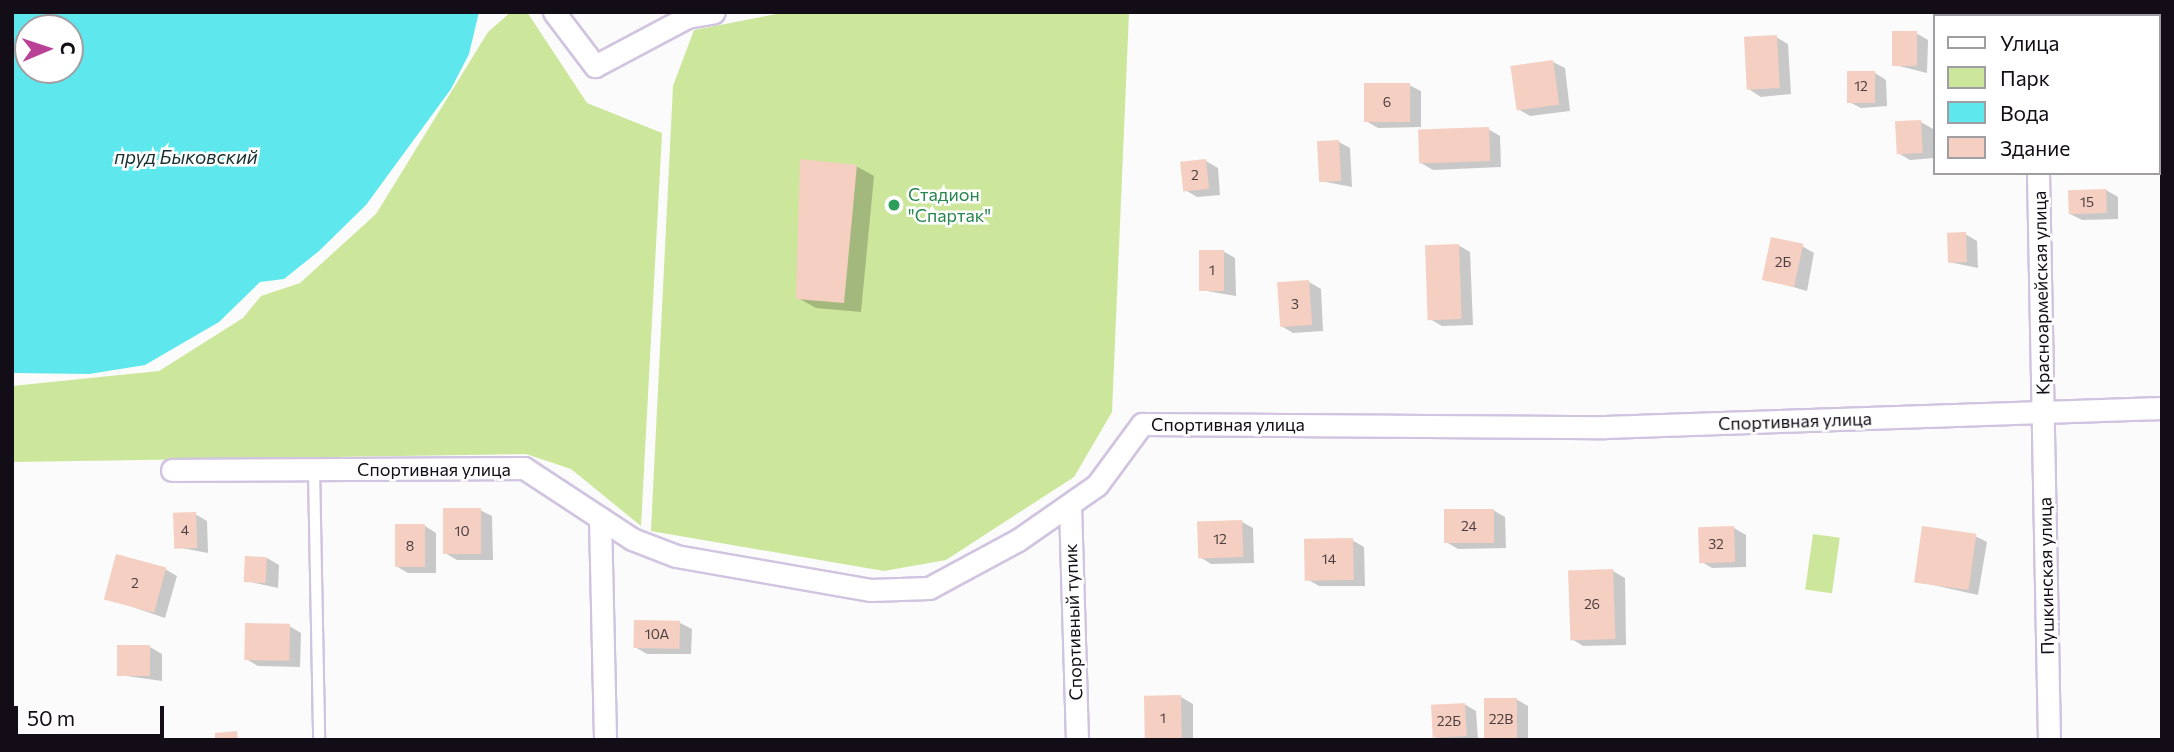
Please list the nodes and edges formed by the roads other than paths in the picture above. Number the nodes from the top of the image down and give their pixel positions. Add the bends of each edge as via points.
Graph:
1 (554, 12) edge
2 (714, 12) edge
3 (2039, 175) edge
4 (2162, 408) edge
5 (2043, 413) junction
6 (172, 470) dead end
7 (314, 470) junction
8 (1070, 505) junction
9 (600, 518) junction
10 (319, 740) edge
11 (605, 740) edge
12 (1077, 740) edge
13 (2049, 740) edge

1 - 2 street via 595,66 687,17
3 - 5 street, Красноармейская улица
4 - 5 street, Спортивная улица
5 - 8 street, Спортивная улица via 1604,427 1142,424 1097,485
5 - 13 street, Пушкинская улица
6 - 7 street, Спортивная улица
7 - 9 street, Спортивная улица via 524,468
7 - 10 lane
8 - 9 street, Спортивная улица via 929,588 872,590 676,556
8 - 12 street, Спортивный тупик
9 - 11 street

